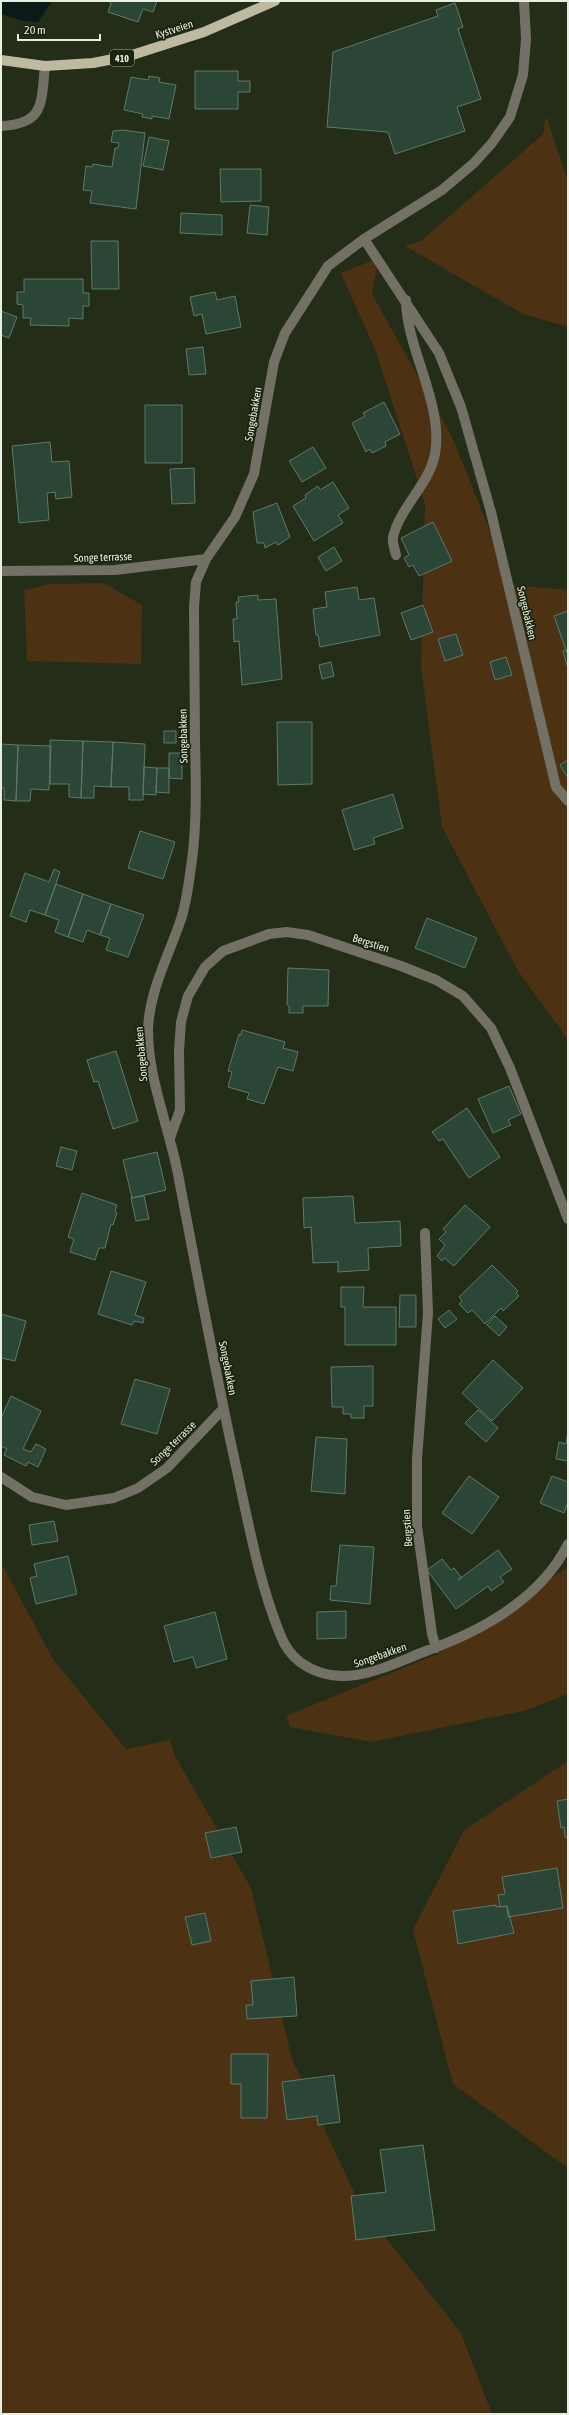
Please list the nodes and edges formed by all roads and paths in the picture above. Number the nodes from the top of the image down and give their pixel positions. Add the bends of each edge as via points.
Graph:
1 (254, 1) edge
2 (275, 1) edge
3 (524, 1) edge
4 (237, 16) junction
5 (1, 60) edge
6 (45, 66) junction
7 (1, 126) edge
8 (364, 238) junction
9 (406, 300) junction
10 (396, 555) dead end
11 (206, 559) junction
12 (1, 572) edge
13 (568, 801) edge
14 (170, 1138) junction
15 (568, 1219) edge
16 (425, 1233) dead end
17 (224, 1409) junction
18 (1, 1477) edge
19 (568, 1544) edge
20 (436, 1648) junction

1 - 4 main road, Kystveien / 410
2 - 4 main road, Kystveien / 410
3 - 8 street, Songebakken via 526,39 523,75 510,117 474,164 448,186
4 - 6 main road, Kystveien / 410 via 204,32 129,56 93,63
5 - 6 main road, Kystveien / 410
6 - 7 street via 41,101 33,118 19,125
8 - 9 street, Songebakken
8 - 11 street, Songebakken via 328,266 284,333 274,362 254,474 235,517
9 - 10 street via 406,317 421,362 436,430 435,454 428,474 399,523 393,539
9 - 13 street, Songebakken via 439,353 461,407 491,512 556,787
11 - 12 street, Songe terrasse via 115,570
11 - 14 street, Songebakken via 196,582 194,607 196,805 192,859 182,918 157,980 148,1029 155,1084
14 - 15 street, Bergstien via 180,1110 181,1022 188,996 205,967 223,951 269,934 287,932 308,935 401,966 436,980 462,996 491,1028 510,1068
14 - 17 street, Songebakken
16 - 20 street, Bergstien via 428,1313 418,1459 417,1526
17 - 18 street, Songe terrasse via 167,1468 138,1488 114,1498 66,1505 32,1497
17 - 20 street, Songebakken via 260,1574 281,1638 290,1653 301,1663 325,1676 350,1677
19 - 20 street via 543,1580 505,1614

